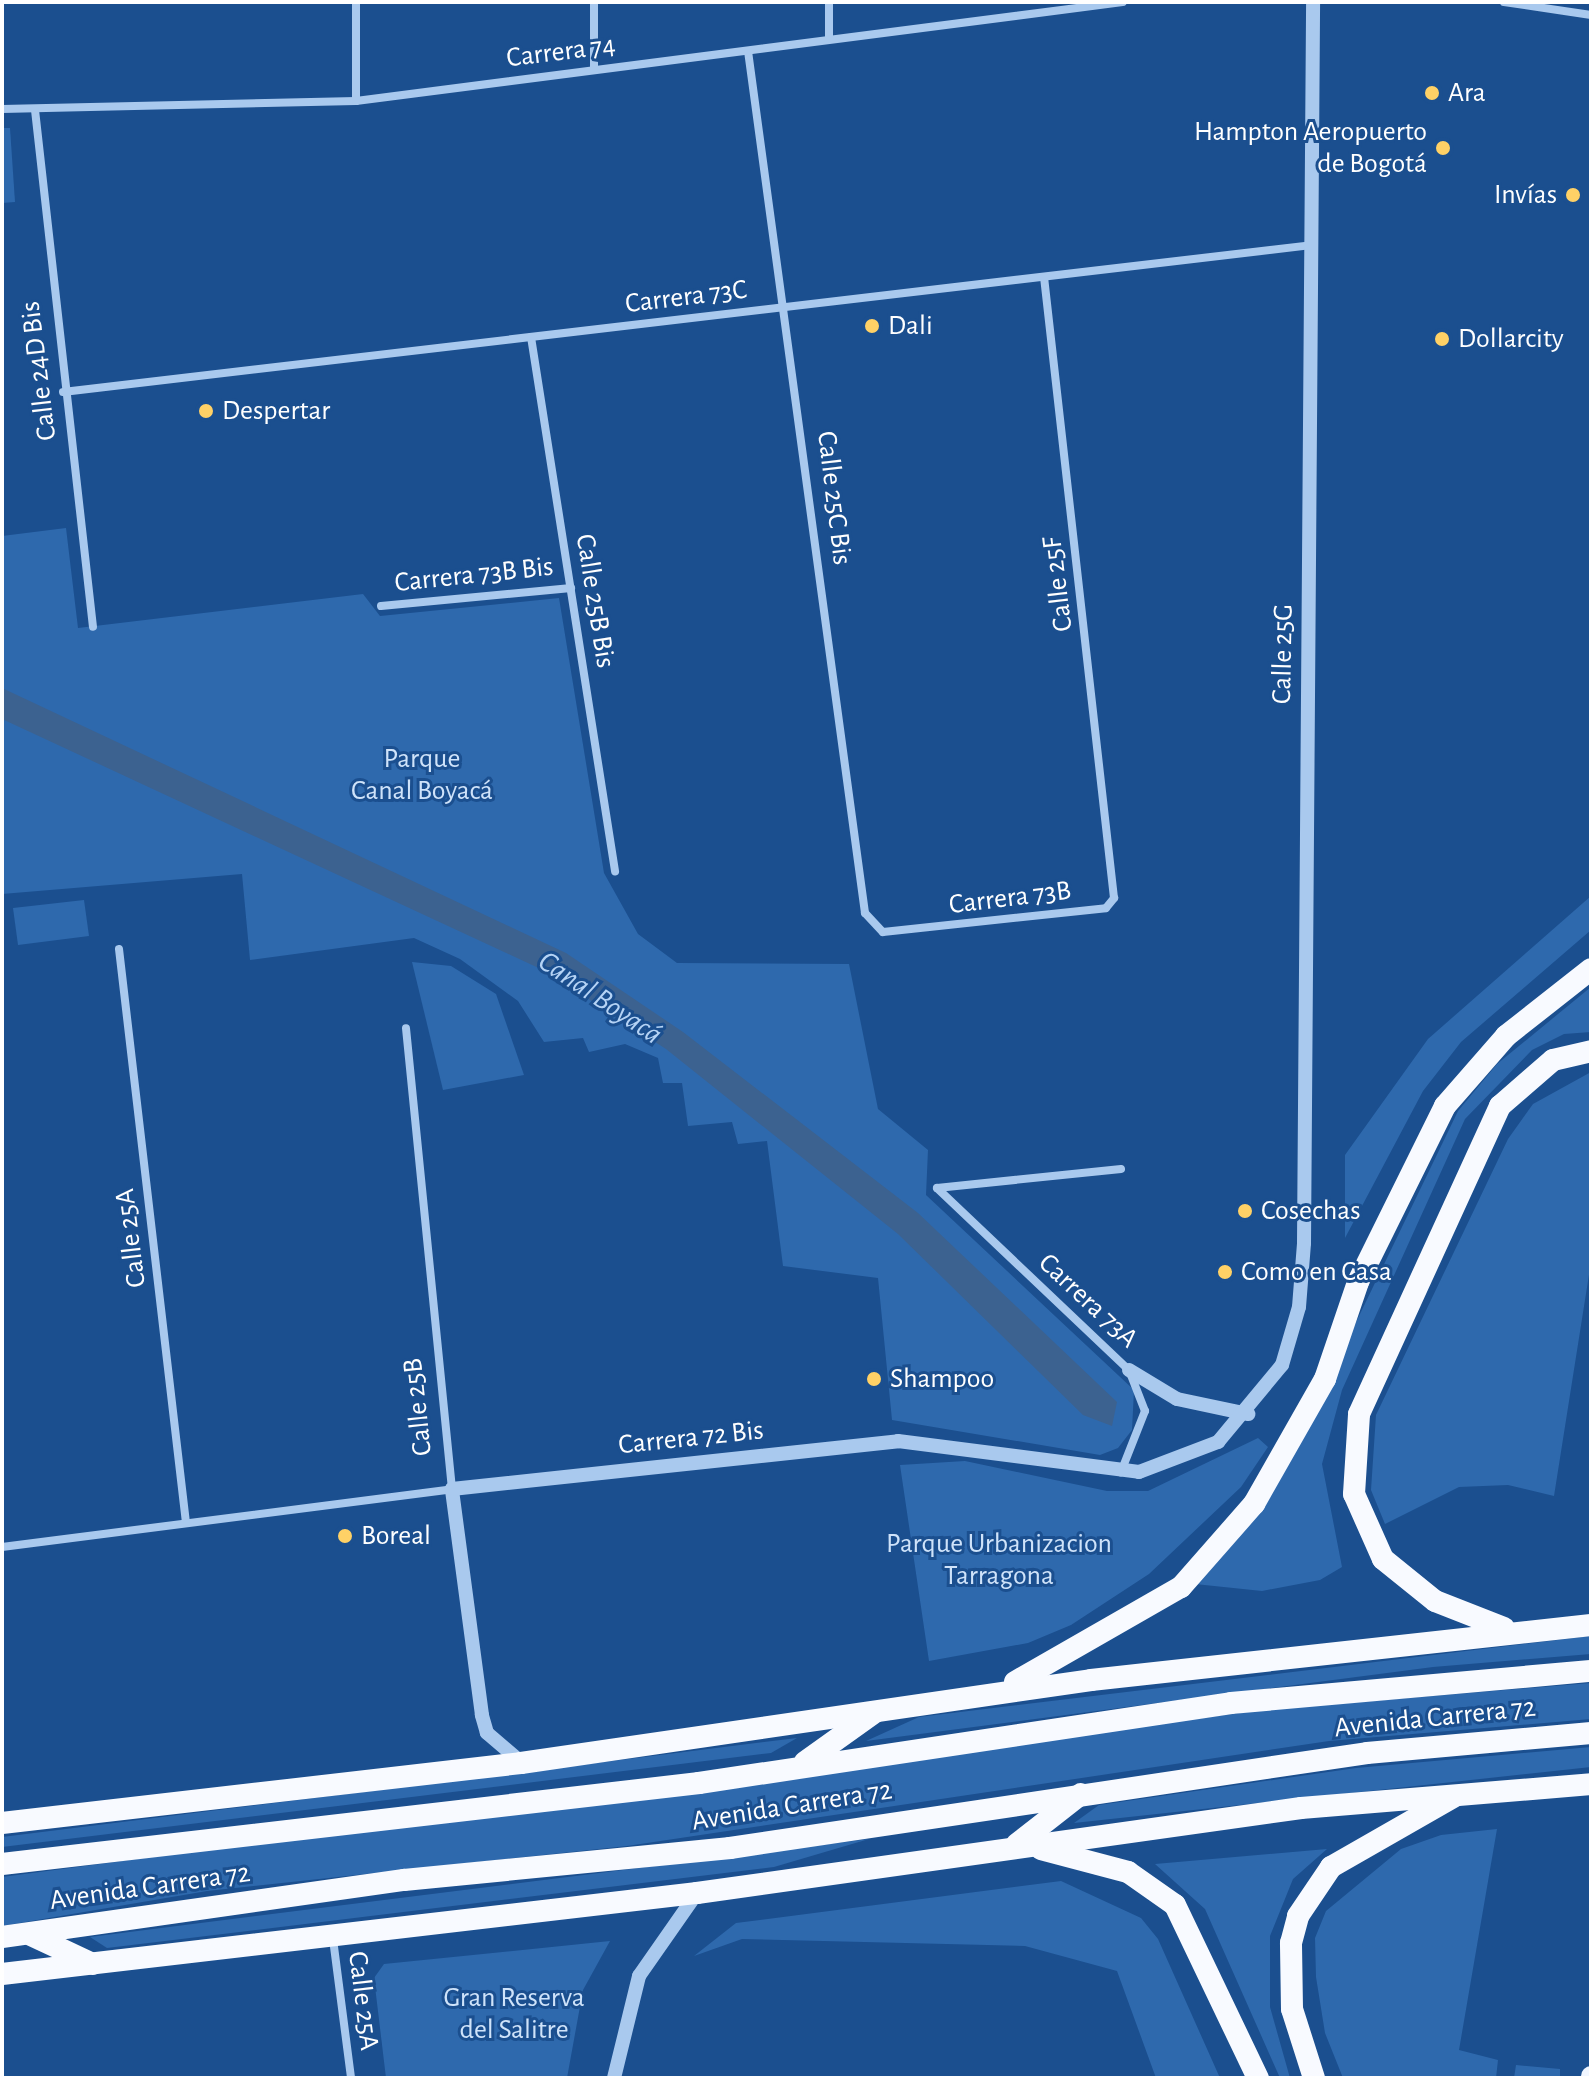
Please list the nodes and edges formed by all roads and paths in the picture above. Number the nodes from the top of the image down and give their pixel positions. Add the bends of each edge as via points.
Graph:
1 (356, 2) edge
2 (594, 2) edge
3 (829, 2) edge
4 (1123, 2) edge
5 (1313, 2) edge
6 (1504, 2) edge
7 (1057, 6) edge
8 (1591, 15) edge
9 (829, 38) junction
10 (748, 51) junction
11 (594, 70) junction
12 (356, 101) junction
13 (2, 109) edge
14 (35, 110) junction
15 (1313, 245) junction
16 (1044, 277) junction
17 (787, 307) junction
18 (531, 337) junction
19 (63, 392) junction
20 (571, 588) junction
21 (381, 606) dead end
22 (93, 627) dead end
23 (615, 871) dead end
24 (1115, 886) joint
25 (895, 934) joint
26 (119, 949) dead end
27 (1591, 969) edge
28 (406, 1028) dead end
29 (1591, 1051) edge
30 (1121, 1169) dead end
31 (1299, 1307) joint
32 (1129, 1370) junction
33 (1248, 1414) junction
34 (1121, 1472) junction
35 (452, 1489) junction
36 (186, 1523) junction
37 (2, 1547) edge
38 (1591, 1625) edge
39 (1509, 1630) junction
40 (1591, 1671) edge
41 (987, 1694) junction
42 (879, 1709) junction
43 (1591, 1733) edge
44 (521, 1763) junction
45 (799, 1766) junction
46 (1591, 1784) edge
47 (1467, 1791) junction
48 (1084, 1792) junction
49 (2, 1823) edge
50 (1016, 1845) junction
51 (2, 1864) edge
52 (697, 1893) junction
53 (332, 1930) junction
54 (29, 1934) junction
55 (2, 1937) edge
56 (93, 1964) junction
57 (2, 1974) edge
58 (351, 2078) edge
59 (614, 2078) edge
60 (1258, 2078) edge
61 (1314, 2078) edge

1 - 12 street
2 - 11 street
3 - 9 street
4 - 7 street, Carrera 74
5 - 15 street, Calle 25G
6 - 8 street
7 - 9 street, Carrera 74
9 - 10 street, Carrera 74
10 - 11 street, Carrera 74
10 - 17 street, Calle 25C Bis
11 - 12 street, Carrera 74
12 - 14 street, Carrera 74
13 - 14 street, Carrera 74
14 - 19 street, Calle 24D Bis
15 - 16 street, Carrera 73C
15 - 31 street, Calle 25G
16 - 17 street, Carrera 73C
16 - 24 street, Calle 25F
17 - 18 street, Carrera 73C
17 - 25 street, Calle 25C Bis via 865,913 871,926
18 - 19 street, Carrera 73C
18 - 20 street, Calle 25B Bis
19 - 22 street, Calle 24D Bis
20 - 21 street, Carrera 73B Bis
20 - 23 street, Calle 25B Bis
24 - 25 street, Carrera 73B via 1106,908
26 - 36 street, Calle 25A
27 - 41 highway via 1506,1036 1445,1106 1395,1199 1290,1448 1219,1547 1181,1587 1071,1655
28 - 35 street, Calle 25B
29 - 39 highway via 1553,1060 1517,1086 1481,1138 1359,1414 1352,1457 1354,1494 1383,1559 1435,1601
30 - 32 street, Carrera 73A via 937,1188
31 - 33 street, Carrera 72 Bis via 1282,1365
32 - 33 street via 1177,1399
32 - 34 street, Carrera 73A via 1145,1411
33 - 34 street, Carrera 72 Bis via 1182,1461
34 - 35 street, Carrera 72 Bis via 963,1444 898,1441
35 - 36 street, Carrera 72 Bis
35 - 44 street, Calle 25B via 482,1715 487,1733
36 - 37 street, Carrera 72 Bis
38 - 39 highway
39 - 41 highway
40 - 45 highway, Avenida Carrera 72 via 1231,1703
41 - 42 highway
42 - 44 highway
42 - 45 highway
43 - 48 highway, Avenida Carrera 72 via 1367,1753
44 - 49 highway
45 - 51 highway, Avenida Carrera 72
46 - 47 highway
47 - 50 highway
47 - 61 highway via 1371,1838 1331,1867 1298,1916 1291,1943 1292,2009
48 - 50 highway
48 - 54 highway, Avenida Carrera 72 via 715,1850 404,1880
50 - 52 highway
50 - 60 highway via 1101,1861 1152,1884 1175,1905
52 - 53 highway
52 - 59 street via 639,1976
53 - 56 highway
53 - 58 street, Calle 25A
54 - 55 highway, Avenida Carrera 72
54 - 56 highway
56 - 57 highway

